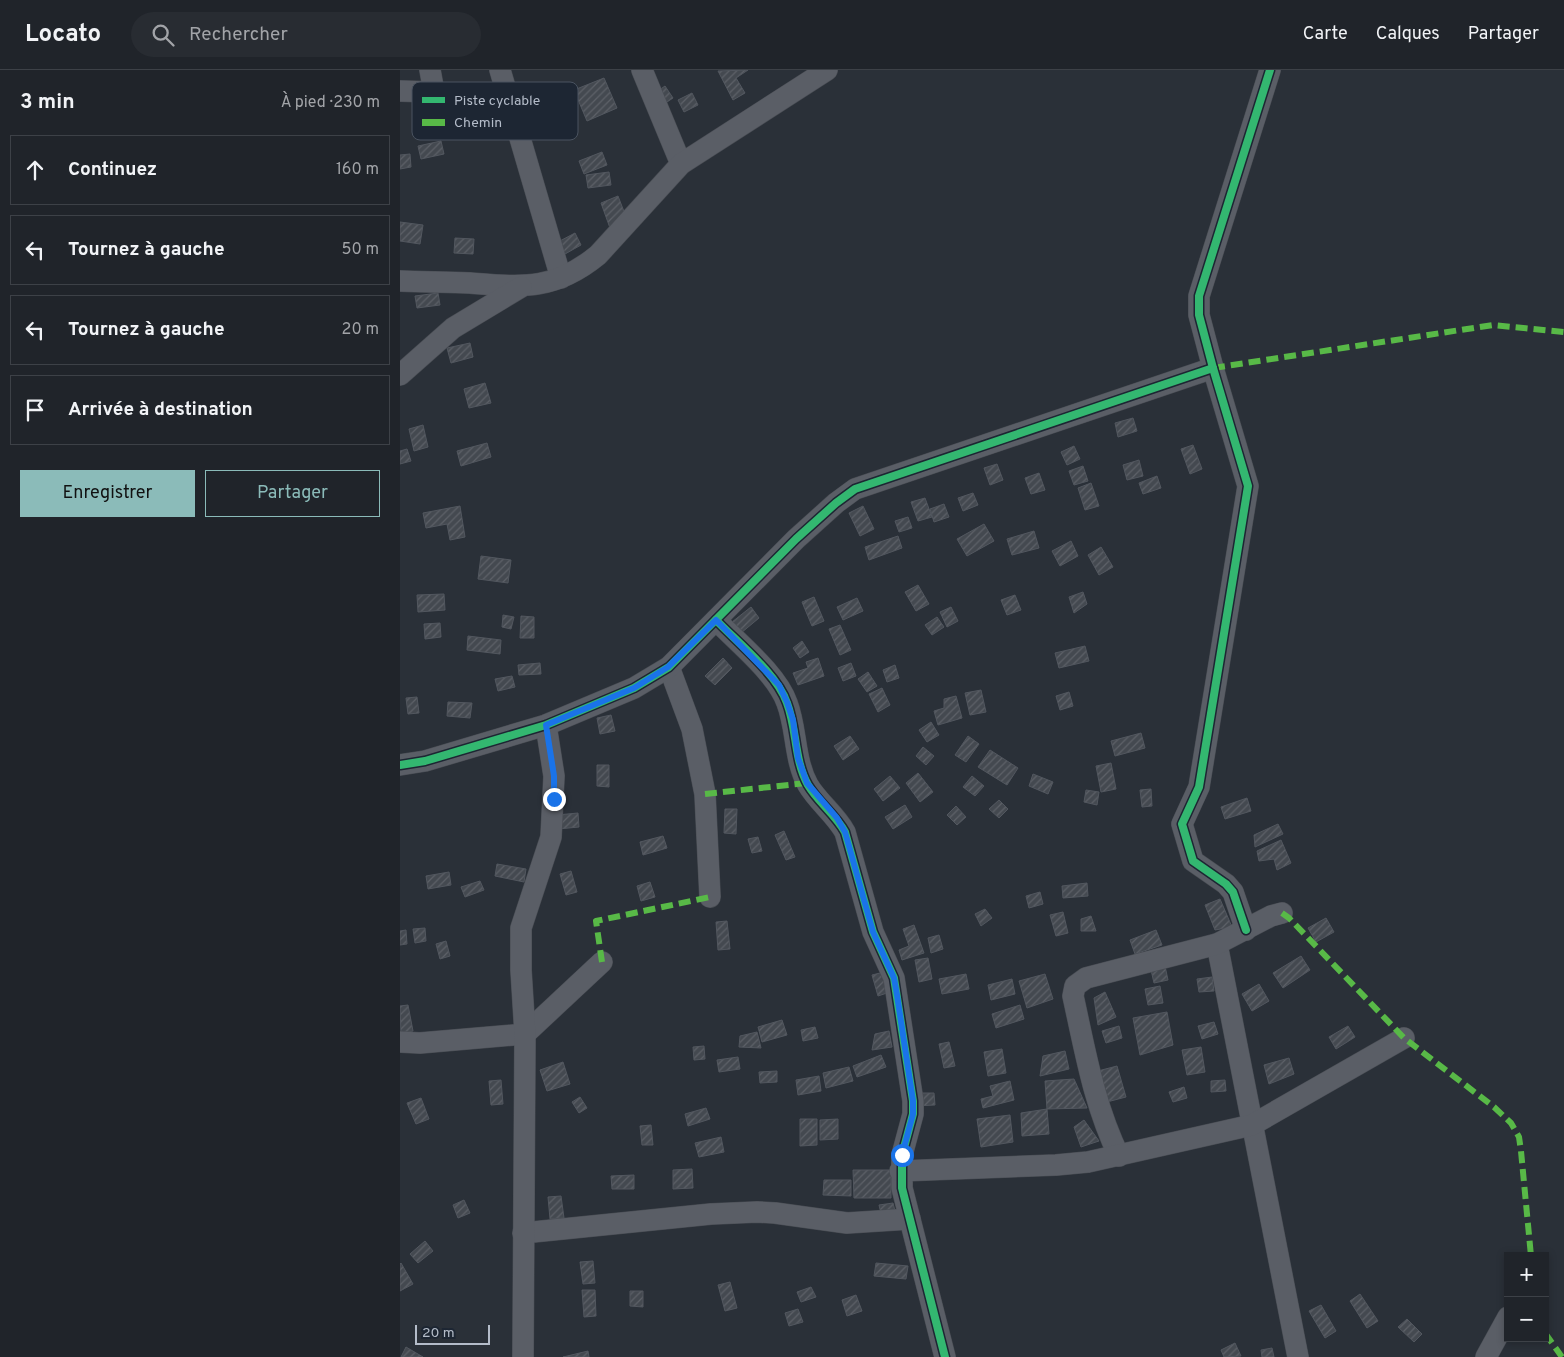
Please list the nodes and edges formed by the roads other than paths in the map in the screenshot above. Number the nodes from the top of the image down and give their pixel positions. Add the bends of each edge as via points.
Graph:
1 (500, 70) edge
2 (642, 70) edge
3 (828, 70) edge
4 (1270, 70) edge
5 (504, 82) edge
6 (521, 140) edge
7 (681, 164) junction
8 (561, 278) junction
9 (400, 281) edge
10 (521, 287) junction
11 (1213, 368) junction
12 (400, 375) edge
13 (716, 620) junction
14 (668, 667) junction
15 (546, 725) junction
16 (400, 765) edge
17 (710, 897) dead end
18 (1282, 913) dead end
19 (1246, 930) junction
20 (1217, 944) junction
21 (602, 962) dead end
22 (525, 1034) junction
23 (1404, 1038) dead end
24 (400, 1042) edge
25 (1252, 1125) junction
26 (1119, 1156) junction
27 (900, 1171) junction
28 (910, 1219) junction
29 (524, 1233) junction
30 (1504, 1325) edge
31 (523, 1357) edge
32 (945, 1357) edge
33 (1298, 1357) edge
34 (1486, 1357) edge

1 - 5 street
2 - 7 street
3 - 7 street
4 - 11 street via 1199,296 1199,315
6 - 8 street
7 - 8 street via 598,255 582,268
8 - 10 street
9 - 10 street
10 - 12 street via 453,328
11 - 13 street via 855,489 796,539
11 - 19 street via 1248,486 1199,787 1182,824 1193,861 1233,892
13 - 14 street
13 - 27 street via 779,685 793,720 798,758 807,783 837,818 852,849 873,932 894,978 913,1101
14 - 15 street via 634,688
14 - 17 street via 692,729 705,794
15 - 16 street via 425,761
15 - 22 street via 554,799 551,837 521,928
18 - 19 street
19 - 20 street
20 - 25 street
20 - 26 street via 1086,978 1073,989 1102,1120
21 - 22 street
22 - 24 street
22 - 29 street
23 - 25 street
25 - 26 street
25 - 33 street
26 - 27 street via 1056,1166
27 - 28 street
28 - 29 street via 847,1223 757,1212
28 - 32 street
29 - 31 street
30 - 34 street

